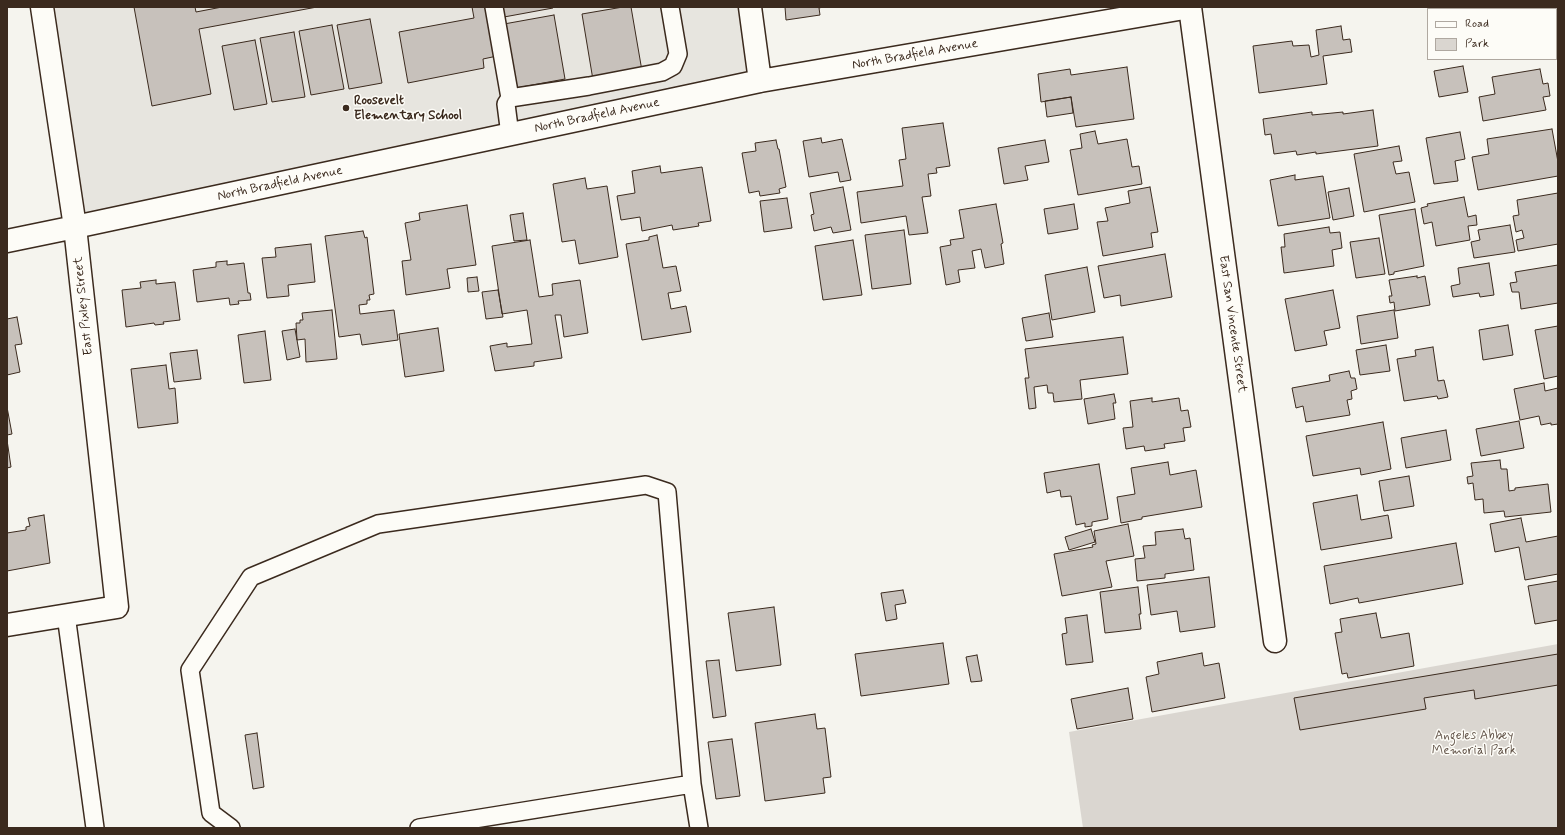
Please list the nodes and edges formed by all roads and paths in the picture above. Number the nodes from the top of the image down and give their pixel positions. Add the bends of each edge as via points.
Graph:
1 (42, 7) edge
2 (494, 7) edge
3 (670, 7) edge
4 (750, 7) edge
5 (1190, 7) edge
6 (760, 81) junction
7 (510, 98) junction
8 (510, 135) junction
9 (75, 227) junction
10 (7, 240) edge
11 (66, 616) junction
12 (7, 625) edge
13 (1274, 641) dead end
14 (692, 784) junction
15 (486, 823) edge
16 (95, 828) edge
17 (231, 828) edge
18 (419, 828) edge
19 (699, 828) edge

1 - 9 street, East Pixley Street
2 - 7 lane
3 - 7 lane via 678,54 673,66 662,72
4 - 6 street
5 - 6 street, North Bradfield Avenue
5 - 13 street, East San Vincente Street
6 - 8 street, North Bradfield Avenue
7 - 8 lane via 506,104
8 - 9 street, North Bradfield Avenue
9 - 10 street, North Bradfield Avenue
9 - 11 street, East Pixley Street via 117,607
11 - 12 street
11 - 16 lane
14 - 15 lane
14 - 17 lane via 667,492 646,485 378,524 251,577 190,670 211,813
14 - 19 lane
15 - 18 lane

